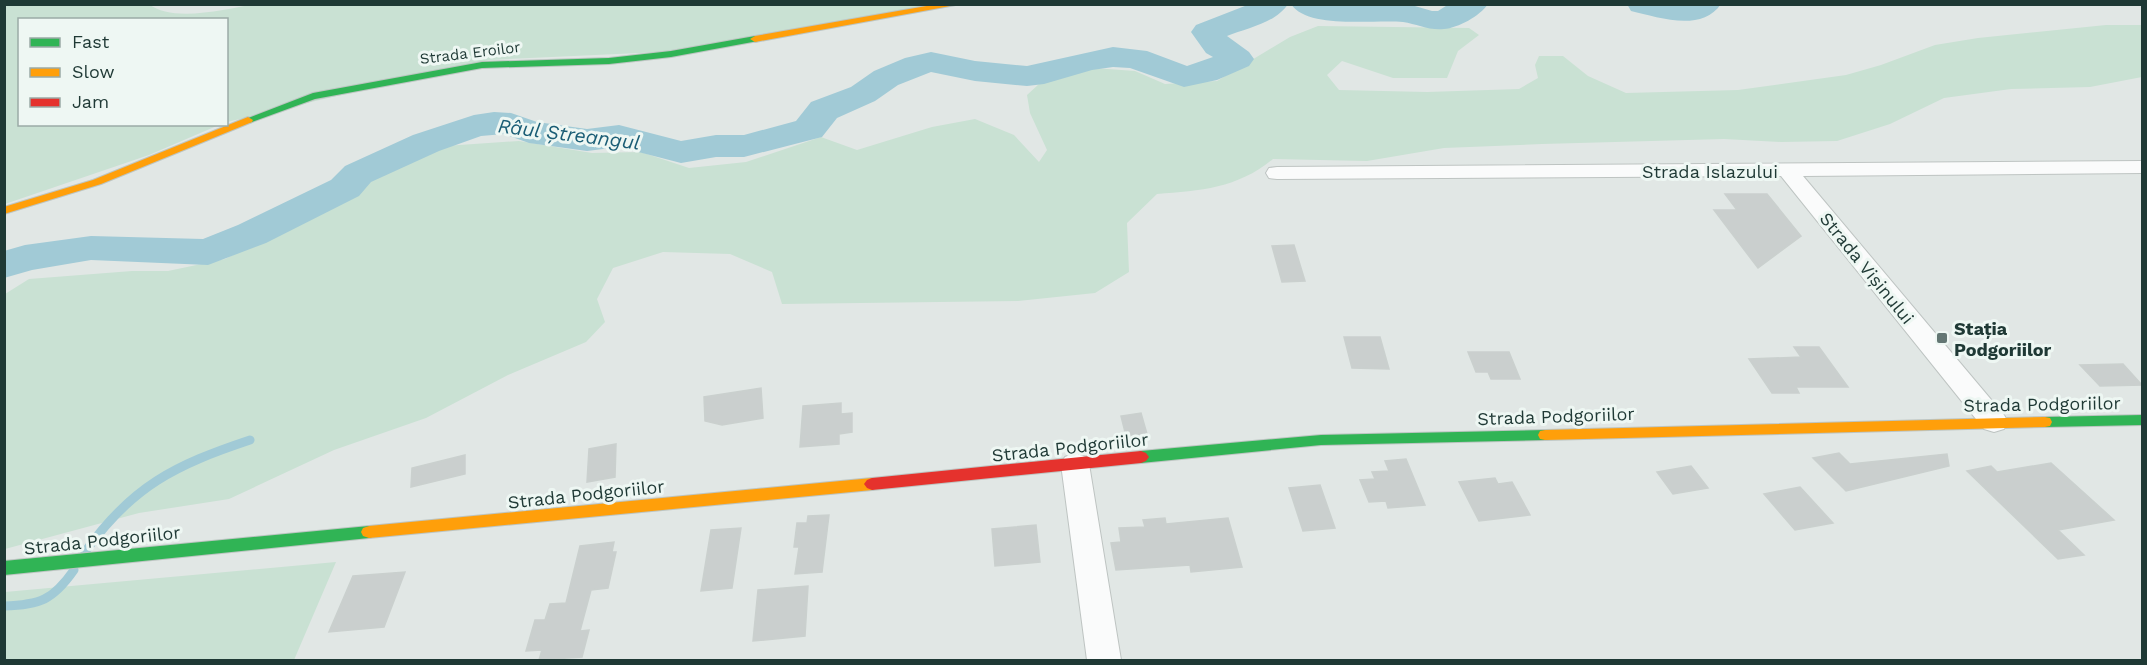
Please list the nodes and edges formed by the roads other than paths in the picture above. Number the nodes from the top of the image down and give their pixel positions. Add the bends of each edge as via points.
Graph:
1 (957, 4) edge
2 (2142, 167) edge
3 (1787, 170) junction
4 (1277, 173) dead end
5 (4, 211) edge
6 (2142, 420) edge
7 (1994, 422) junction
8 (1075, 464) junction
9 (4, 568) edge
10 (1104, 660) edge

1 - 5 street, Strada Eroilor via 671,54 609,61 482,65 313,96 97,182
2 - 3 street, Strada Islazului
3 - 4 street, Strada Islazului
3 - 7 street, Strada Vișinului
6 - 7 street, Strada Podgoriilor
7 - 8 street, Strada Podgoriilor via 1321,440
8 - 9 street, Strada Podgoriilor
8 - 10 street

